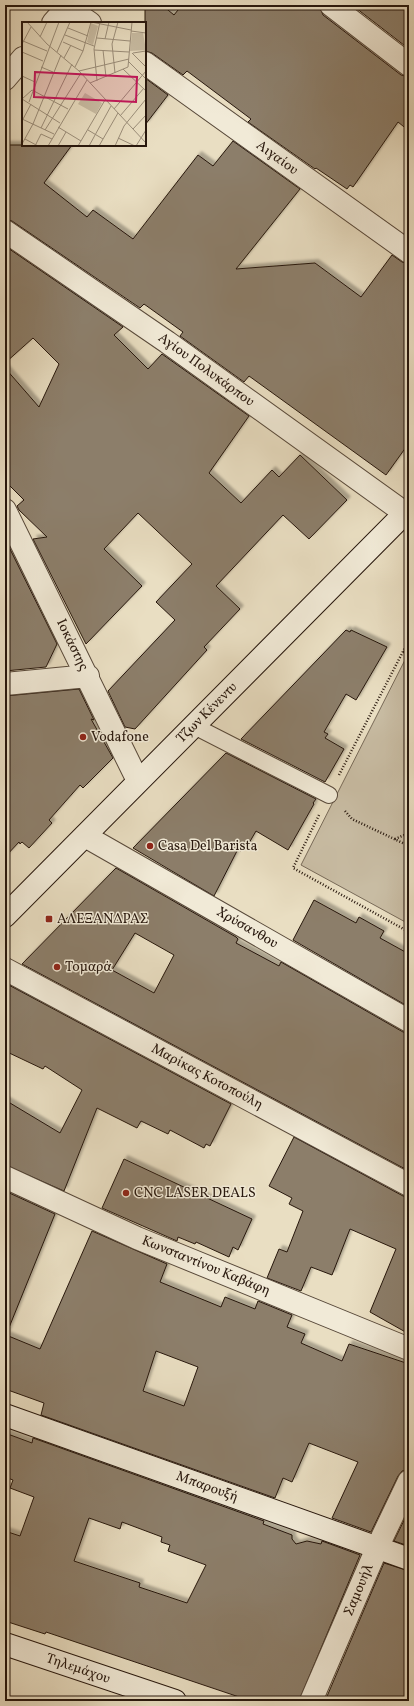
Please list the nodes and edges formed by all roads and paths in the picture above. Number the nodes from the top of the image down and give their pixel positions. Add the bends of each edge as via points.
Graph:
1 (332, 5) edge
2 (67, 6) edge
3 (54, 22) edge
4 (89, 22) edge
5 (22, 59) edge
6 (146, 64) edge
7 (409, 65) edge
8 (5, 79) edge
9 (5, 231) edge
10 (409, 252) edge
11 (5, 510) edge
12 (408, 513) edge
13 (10, 529) edge
14 (403, 652) dead end
15 (409, 652) edge
16 (88, 676) junction
17 (5, 684) edge
18 (194, 726) junction
19 (138, 781) junction
20 (329, 795) joint
21 (409, 834) edge
22 (86, 836) junction
23 (395, 839) junction
24 (409, 846) edge
25 (5, 916) edge
26 (5, 969) edge
27 (409, 1021) edge
28 (5, 1178) edge
29 (409, 1185) edge
30 (409, 1349) edge
31 (5, 1415) edge
32 (409, 1481) edge
33 (377, 1548) junction
34 (409, 1559) edge
35 (5, 1644) edge
36 (162, 1699) edge
37 (311, 1701) edge

1 - 7 street
2 - 3 street
2 - 4 street
5 - 8 street
6 - 10 street, Αιγαίου
9 - 12 street, Αγίου Πολυκάρπου
11 - 13 street, Ιοκάστης
12 - 18 street, Τζων Κένεντυ
13 - 16 street, Ιοκάστης
14 - 15 path
16 - 17 street
16 - 19 street, Ιοκάστης
18 - 19 street, Τζων Κένεντυ
18 - 20 lane
19 - 22 street, Τζων Κένεντυ
20 - 23 path via 352,819
21 - 23 path
22 - 25 street, Τζων Κένεντυ
22 - 27 street, Χρύσανθου
23 - 24 path
26 - 29 street, Μαρίκας Κοτοπούλη
28 - 30 street, Κωνσταντίνου Καβάφη via 137,1238
31 - 33 street, Μπαρουξή
32 - 33 street, Σαμουήλ
33 - 34 street, Μπαρουξή
33 - 37 street, Σαμουήλ
35 - 36 street, Τηλεμάχου

